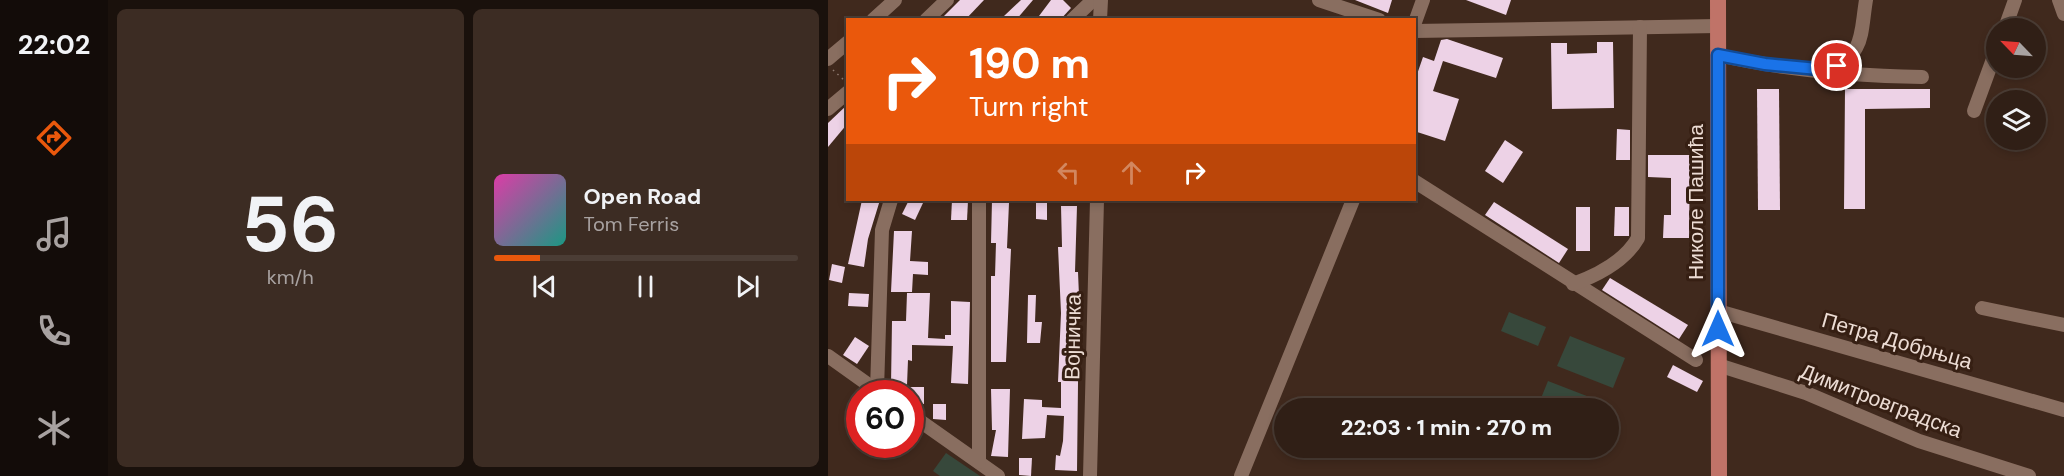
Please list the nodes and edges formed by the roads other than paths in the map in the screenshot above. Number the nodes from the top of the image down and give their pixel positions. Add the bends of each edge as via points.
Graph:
1 (896, 0) edge
2 (947, 0) edge
3 (1093, 0) edge
4 (1101, 0) edge
5 (1319, 0) edge
6 (1423, 0) edge
7 (1718, 0) edge
8 (1866, 0) edge
9 (2015, 0) edge
10 (2059, 0) edge
11 (2064, 14) edge
12 (875, 18) edge
13 (928, 18) edge
14 (1074, 18) edge
15 (1100, 18) edge
16 (1373, 18) edge
17 (2009, 18) edge
18 (1416, 19) edge
19 (1718, 26) junction
20 (1640, 27) junction
21 (1416, 31) edge
22 (846, 45) edge
23 (1718, 55) junction
24 (832, 65) edge
25 (1828, 70) junction
26 (1922, 77) dead end
27 (1986, 78) edge
28 (846, 94) edge
29 (828, 110) edge
30 (1974, 111) dead end
31 (1416, 182) edge
32 (891, 201) edge
33 (979, 201) edge
34 (1097, 201) edge
35 (1353, 201) edge
36 (1574, 284) junction
37 (1982, 308) dead end
38 (1718, 312) junction
39 (2064, 324) edge
40 (828, 356) edge
41 (1696, 360) dead end
42 (1718, 365) junction
43 (861, 380) edge
44 (878, 380) edge
45 (2064, 410) edge
46 (924, 424) edge
47 (1247, 459) junction
48 (979, 462) junction
49 (998, 476) edge
50 (1090, 476) edge
51 (1241, 476) edge
52 (1252, 476) edge
53 (1719, 476) edge
54 (2029, 476) edge

1 - 12 street
2 - 13 street
3 - 14 street
4 - 15 street
5 - 16 street
6 - 18 street
7 - 19 main road, Николе Пашића
8 - 25 street via 1856,52 1848,61
9 - 17 street
10 - 11 street
19 - 20 street
19 - 23 main road, Николе Пашића
20 - 21 street
20 - 36 street via 1638,238 1614,263
22 - 24 street
23 - 25 street
23 - 38 main road, Николе Пашића
25 - 26 street
27 - 30 street
28 - 29 street
31 - 36 street
32 - 44 street via 882,230
33 - 48 street
34 - 50 street, Војничка
35 - 47 street
36 - 41 street
37 - 39 street
38 - 42 main road, Николе Пашића
38 - 45 street, Петра Добрњца
40 - 43 street
42 - 53 main road, Николе Пашића
42 - 54 street, Димитровградска via 1806,393 1919,441
46 - 48 street
47 - 51 street
47 - 52 street
48 - 49 street

